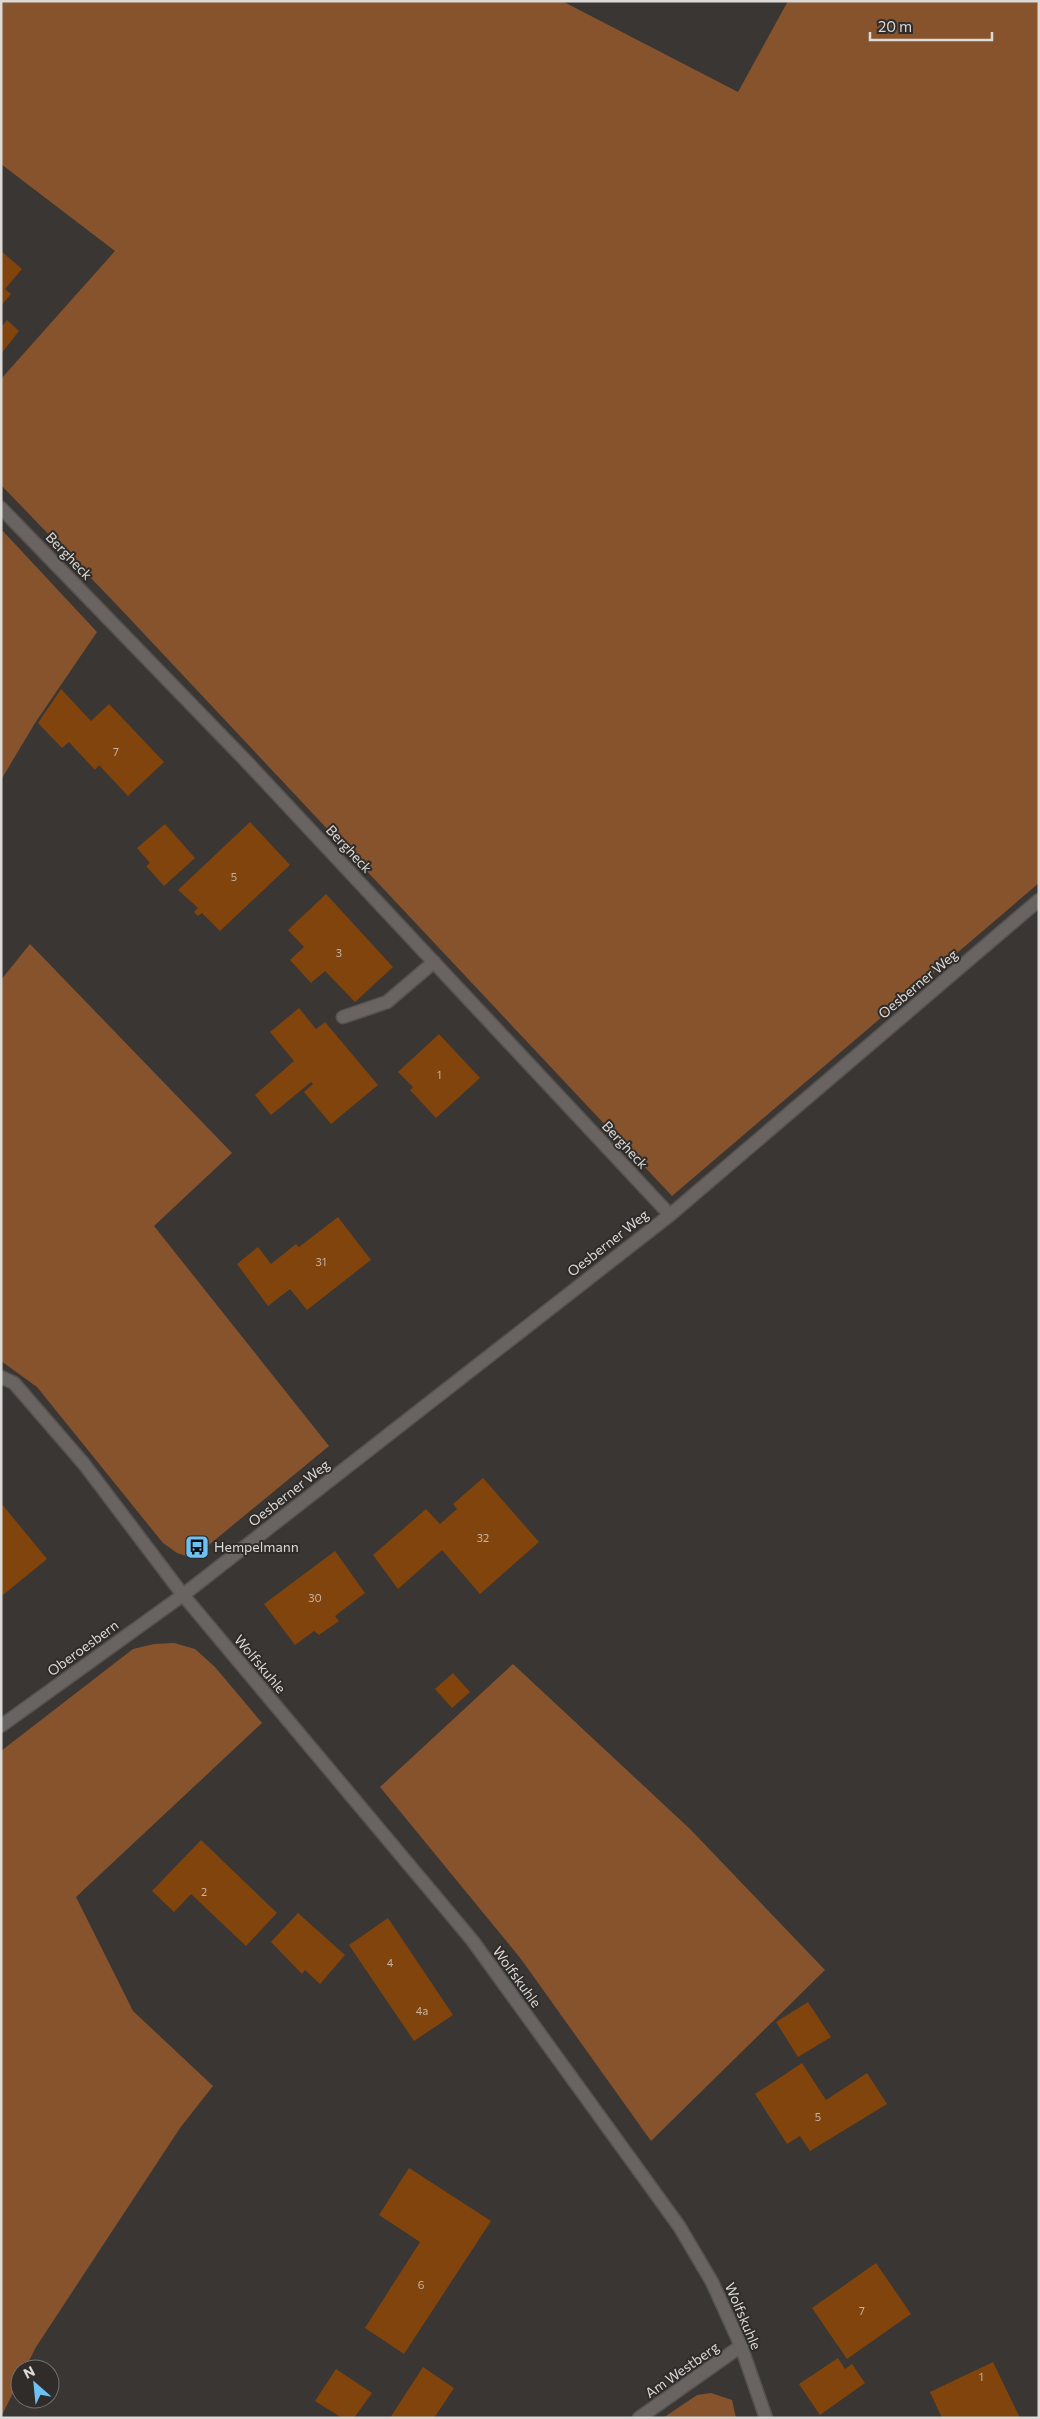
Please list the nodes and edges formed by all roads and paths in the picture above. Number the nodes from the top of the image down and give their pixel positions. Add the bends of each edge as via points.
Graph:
1 (1, 508) edge
2 (1039, 900) edge
3 (434, 962) junction
4 (343, 1017) dead end
5 (670, 1214) junction
6 (1, 1377) edge
7 (182, 1595) junction
8 (1, 1726) edge
9 (741, 2346) junction
10 (640, 2418) edge
11 (766, 2418) edge

1 - 3 street, Bergheck via 246,760
2 - 5 street, Oesberner Weg
3 - 4 street via 387,1002
3 - 5 street, Bergheck
5 - 7 street, Oesberner Weg
6 - 7 street, Wolfskuhle via 14,1383 84,1464
7 - 8 street, Oberoesbern
7 - 9 street, Wolfskuhle via 472,1940 679,2226 712,2282
9 - 10 street, Am Westberg
9 - 11 street, Wolfskuhle

